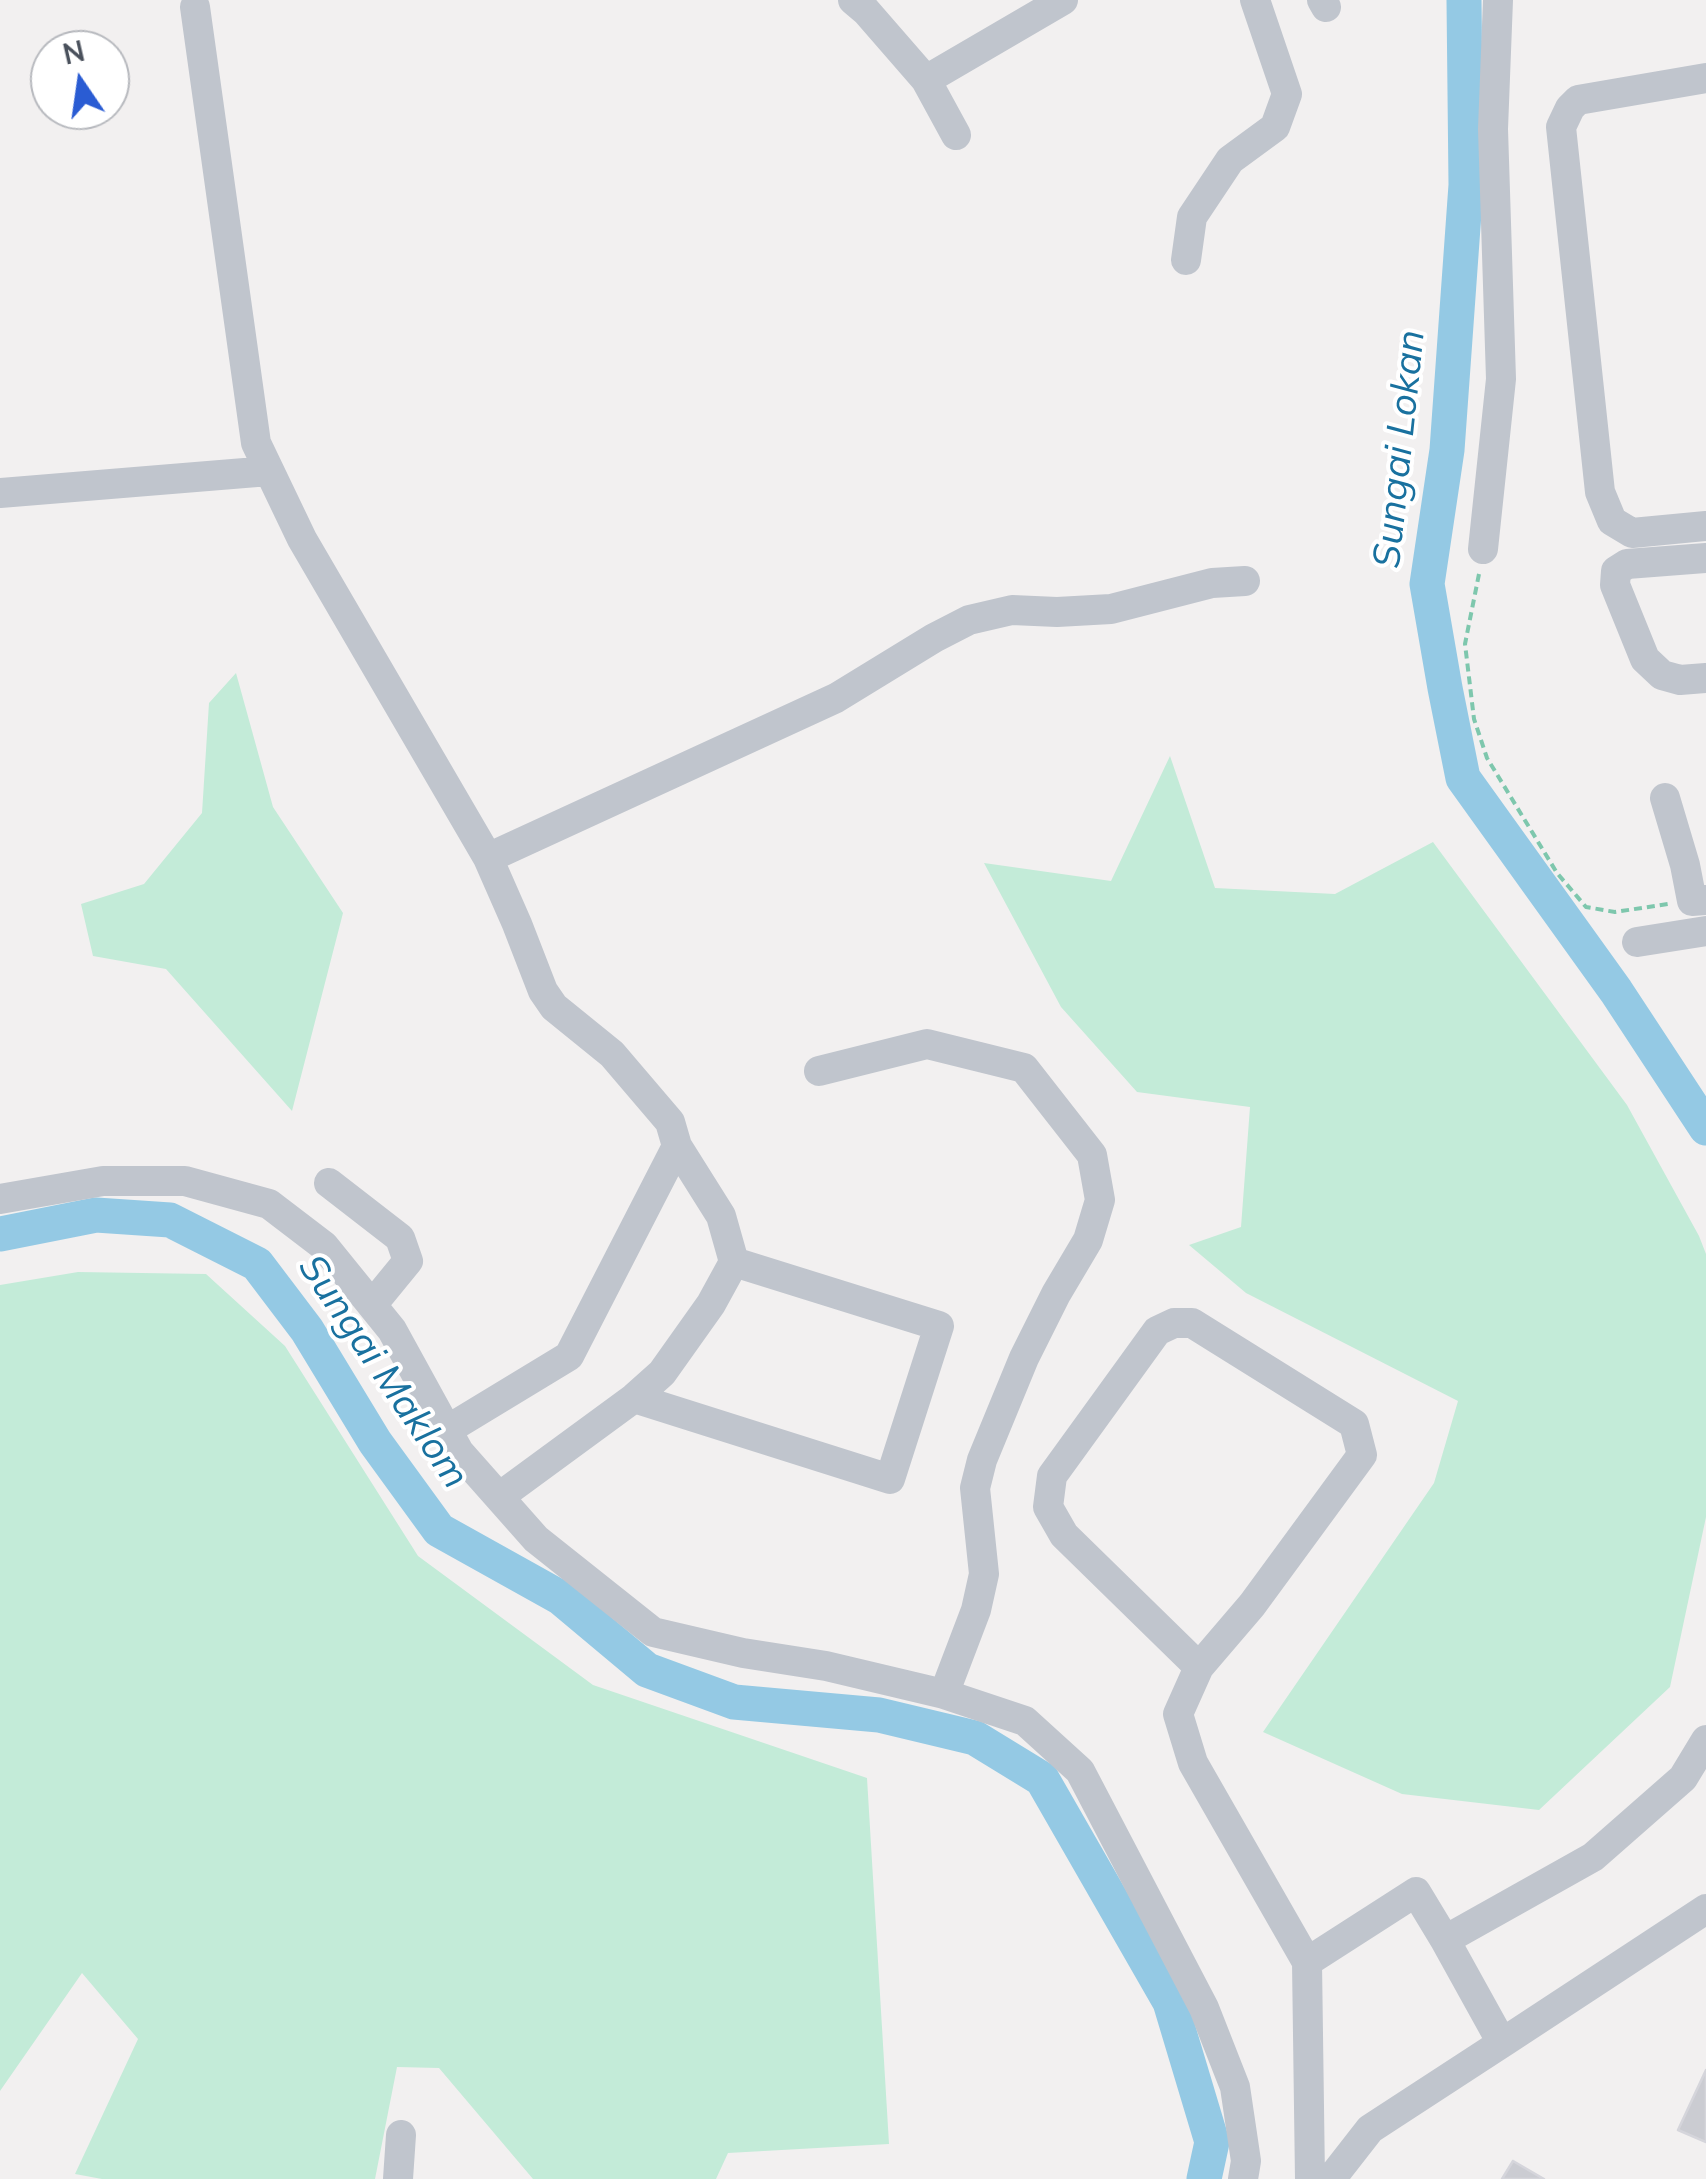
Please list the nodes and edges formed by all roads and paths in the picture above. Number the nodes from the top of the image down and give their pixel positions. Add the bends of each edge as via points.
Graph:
1 (853, 0) edge
2 (1063, 0) edge
3 (1254, 0) edge
4 (1498, 0) edge
5 (195, 7) dead end
6 (1706, 78) edge
7 (926, 80) junction
8 (956, 135) dead end
9 (1186, 260) dead end
10 (269, 471) junction
11 (0, 493) edge
12 (1706, 526) edge
13 (1483, 549) joint
14 (1706, 558) edge
15 (1244, 581) dead end
16 (1706, 678) edge
17 (1665, 798) dead end
18 (488, 858) junction
19 (1699, 901) edge
20 (1706, 932) edge
21 (1638, 942) dead end
22 (818, 1072) dead end
23 (677, 1146) junction
24 (330, 1183) dead end
25 (0, 1199) edge
26 (734, 1262) junction
27 (372, 1305) junction
28 (634, 1398) junction
29 (447, 1430) junction
30 (499, 1497) junction
31 (1199, 1666) junction
32 (944, 1694) junction
33 (1706, 1740) edge
34 (1706, 1909) edge
35 (1445, 1940) junction
36 (1308, 1962) junction
37 (1502, 2043) junction
38 (401, 2135) dead end
39 (398, 2179) edge
40 (1243, 2179) edge
41 (1310, 2179) edge
42 (1330, 2179) edge

1 - 7 street
2 - 7 street
3 - 9 street via 1287,94 1275,127 1230,160 1192,217
4 - 13 street via 1492,130 1501,379
5 - 10 street via 256,443
6 - 12 street via 1578,100 1561,127 1600,492 1612,520 1632,533
7 - 8 street
10 - 11 street
10 - 18 street via 302,540
13 - 19 path via 1466,644 1474,719 1487,758 1586,908 1615,912
14 - 16 street via 1627,564 1616,571 1614,585 1645,658 1662,675
15 - 18 street via 1111,609 1012,610 969,620 822,705
17 - 19 street
18 - 23 street via 554,1008 612,1054 670,1122
20 - 21 street
22 - 32 street via 927,1044 1024,1068 1092,1155 1100,1200 1088,1240 1024,1358 982,1460 975,1488 984,1574
23 - 26 street via 721,1216
23 - 29 street via 569,1356
24 - 27 street via 400,1238 404,1249 408,1261
25 - 27 street via 102,1181 185,1181 269,1204 324,1246
26 - 28 street via 662,1372
26 - 28 street via 939,1326 890,1479
27 - 29 street
28 - 30 street
29 - 30 street
30 - 32 street via 536,1539 653,1632
31 - 31 street via 1064,1536 1048,1507 1052,1476 1157,1331 1192,1323 1354,1424 1362,1455
31 - 36 street via 1178,1714 1193,1763
32 - 40 street via 1025,1720 1080,1771 1204,2008 1235,2088
33 - 35 street via 1683,1778 1594,1857
34 - 37 street
35 - 36 street via 1416,1892
35 - 37 street
36 - 41 street
37 - 42 street via 1370,2129
38 - 39 street

